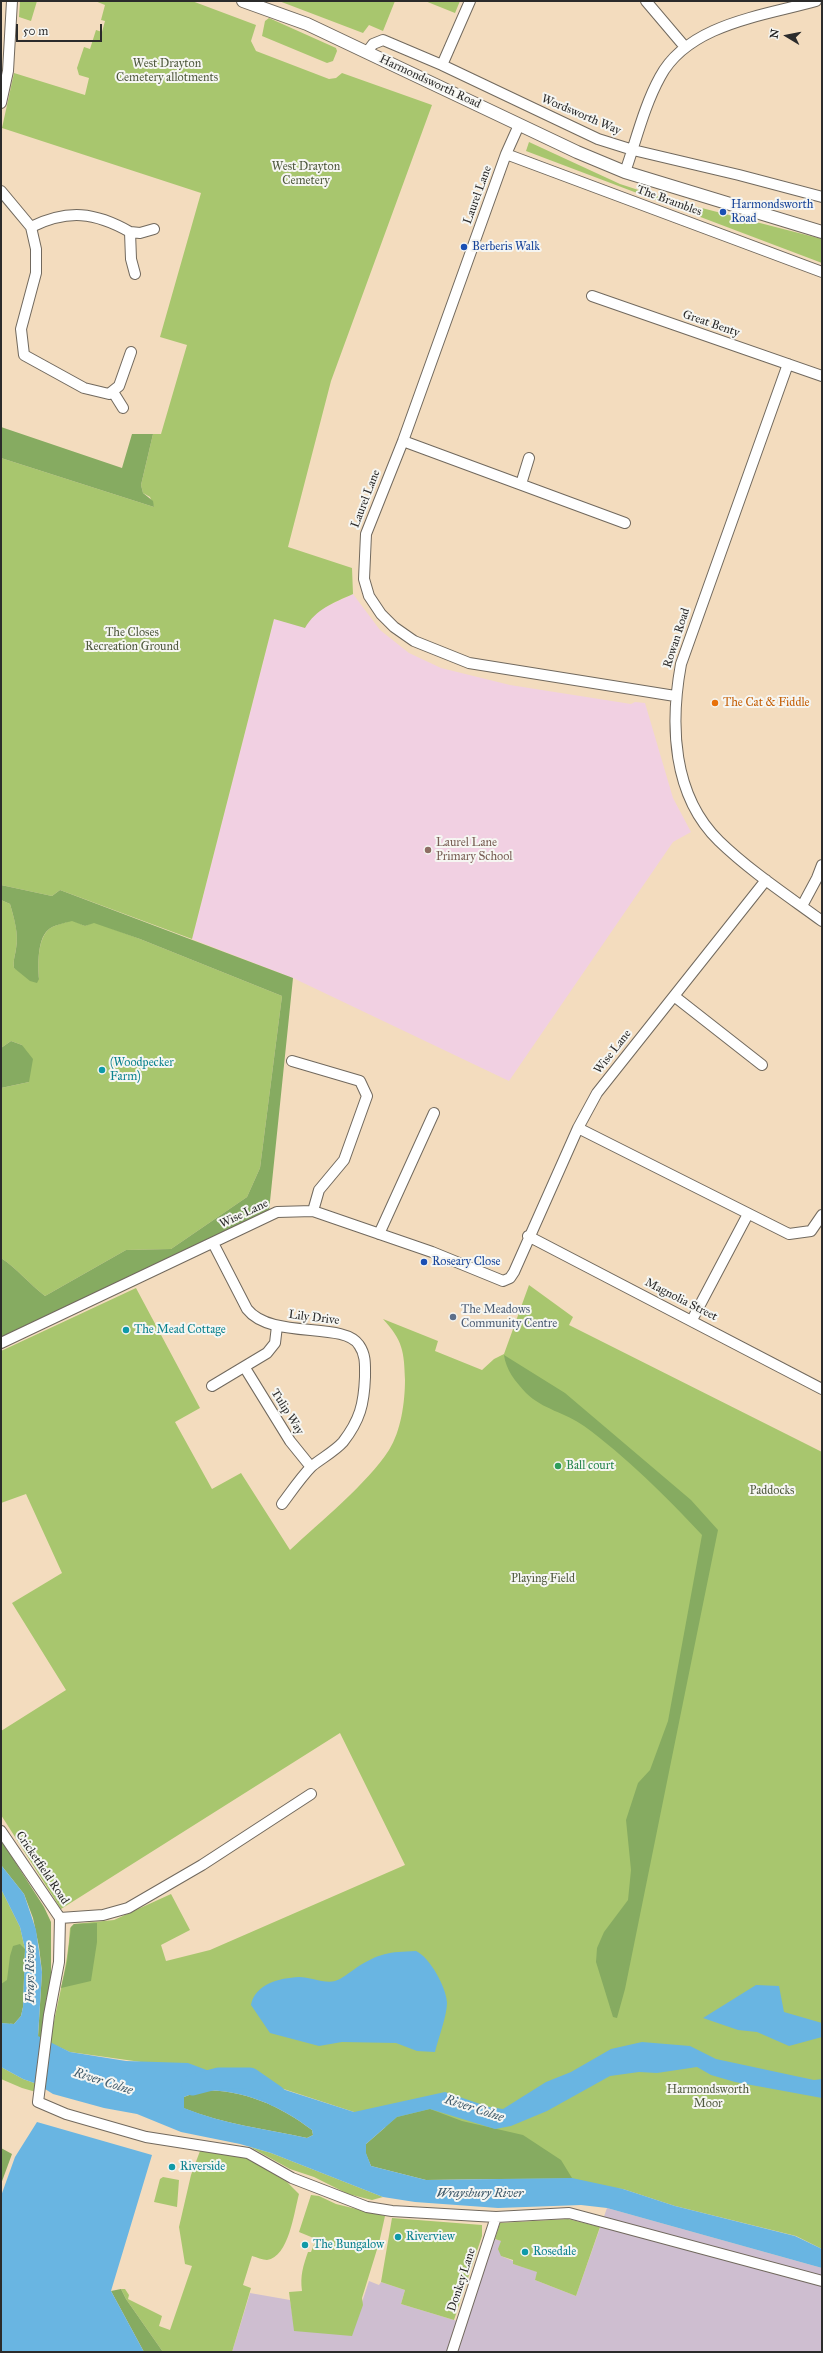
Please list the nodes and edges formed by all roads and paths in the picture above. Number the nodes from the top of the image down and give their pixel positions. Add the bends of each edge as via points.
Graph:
1 (12, 1) edge
2 (242, 1) edge
3 (470, 1) edge
4 (646, 1) edge
5 (816, 1) edge
6 (685, 47) junction
7 (367, 52) junction
8 (442, 65) junction
9 (1, 103) edge
10 (519, 125) junction
11 (633, 150) junction
12 (506, 154) junction
13 (624, 172) junction
14 (1, 191) edge
15 (822, 197) edge
16 (31, 227) junction
17 (154, 229) dead end
18 (130, 232) junction
19 (822, 232) edge
20 (822, 272) edge
21 (135, 274) dead end
22 (592, 296) dead end
23 (132, 352) dead end
24 (788, 364) junction
25 (822, 376) edge
26 (113, 392) junction
27 (123, 408) dead end
28 (402, 441) junction
29 (529, 458) dead end
30 (521, 484) junction
31 (625, 523) dead end
32 (675, 696) junction
33 (822, 865) edge
34 (766, 880) junction
35 (802, 906) junction
36 (822, 922) edge
37 (674, 996) junction
38 (292, 1061) dead end
39 (762, 1065) dead end
40 (434, 1113) dead end
41 (578, 1128) junction
42 (314, 1211) junction
43 (748, 1214) junction
44 (822, 1215) edge
45 (379, 1234) junction
46 (528, 1236) junction
47 (213, 1242) junction
48 (692, 1320) junction
49 (277, 1326) junction
50 (1, 1343) edge
51 (245, 1368) junction
52 (212, 1386) dead end
53 (822, 1389) edge
54 (311, 1467) junction
55 (282, 1504) dead end
56 (311, 1794) dead end
57 (1, 1831) edge
58 (60, 1918) junction
59 (496, 2217) junction
60 (822, 2281) edge
61 (452, 2352) edge

1 - 9 street via 8,71
2 - 7 street, Harmondsworth Road via 307,24
3 - 8 street
4 - 6 street
5 - 6 street via 713,30
6 - 11 street via 660,77
7 - 8 street, Wordsworth Way via 373,44 383,40
7 - 10 street, Harmondsworth Road
8 - 11 street, Wordsworth Way via 562,123 598,139
10 - 12 street, Laurel Lane
10 - 13 street, Harmondsworth Road
11 - 13 street
11 - 15 street, Wordsworth Way
12 - 20 street, The Brambles
12 - 28 street, Laurel Lane
13 - 19 street, Harmondsworth Road
14 - 16 street
16 - 18 street via 62,215 76,215 92,216
16 - 26 street via 37,261 32,291 23,314 21,330 24,355 84,388 97,392
17 - 18 street
18 - 21 street via 131,258
22 - 24 street, Great Benty
23 - 26 street via 121,382
24 - 25 street, Great Benty
24 - 32 street, Rowan Road via 680,664
26 - 27 street
28 - 30 street
28 - 32 street, Laurel Lane via 366,534 364,579 369,596 394,627 414,641 469,663
29 - 30 street
30 - 31 street
32 - 34 street, Rowan Road via 675,745 686,786 698,815 718,841
33 - 35 street
34 - 35 street, Rowan Road
34 - 37 street, Wise Lane
35 - 36 street, Rowan Road
37 - 39 street
37 - 41 street, Wise Lane via 597,1094
38 - 42 street via 360,1081 367,1096 344,1160 319,1190
40 - 45 street
41 - 43 street
41 - 46 street, Wise Lane
42 - 45 street, Wise Lane
42 - 47 street, Wise Lane via 277,1212
43 - 44 street via 789,1234 810,1231
43 - 48 street
45 - 46 street, Wise Lane via 503,1281 512,1275
46 - 48 street, Magnolia Street
47 - 49 street, Lily Drive via 253,1317
47 - 50 street, Wise Lane
48 - 53 street, Magnolia Street
49 - 51 street via 276,1338 267,1353
49 - 54 street, Lily Drive via 343,1334 359,1343 365,1359 365,1399 360,1416 342,1443
51 - 52 street
51 - 54 street, Tulip Way via 290,1441
54 - 55 street, Lily Drive
56 - 58 street via 202,1865 128,1908 103,1915
57 - 58 street, Cricketfield Road
58 - 59 street, Cricketfield Road via 59,1962 49,2015 38,2102 66,2114 146,2137 248,2154 292,2178 367,2207 392,2211
59 - 60 street via 569,2214
59 - 61 street, Donkey Lane

